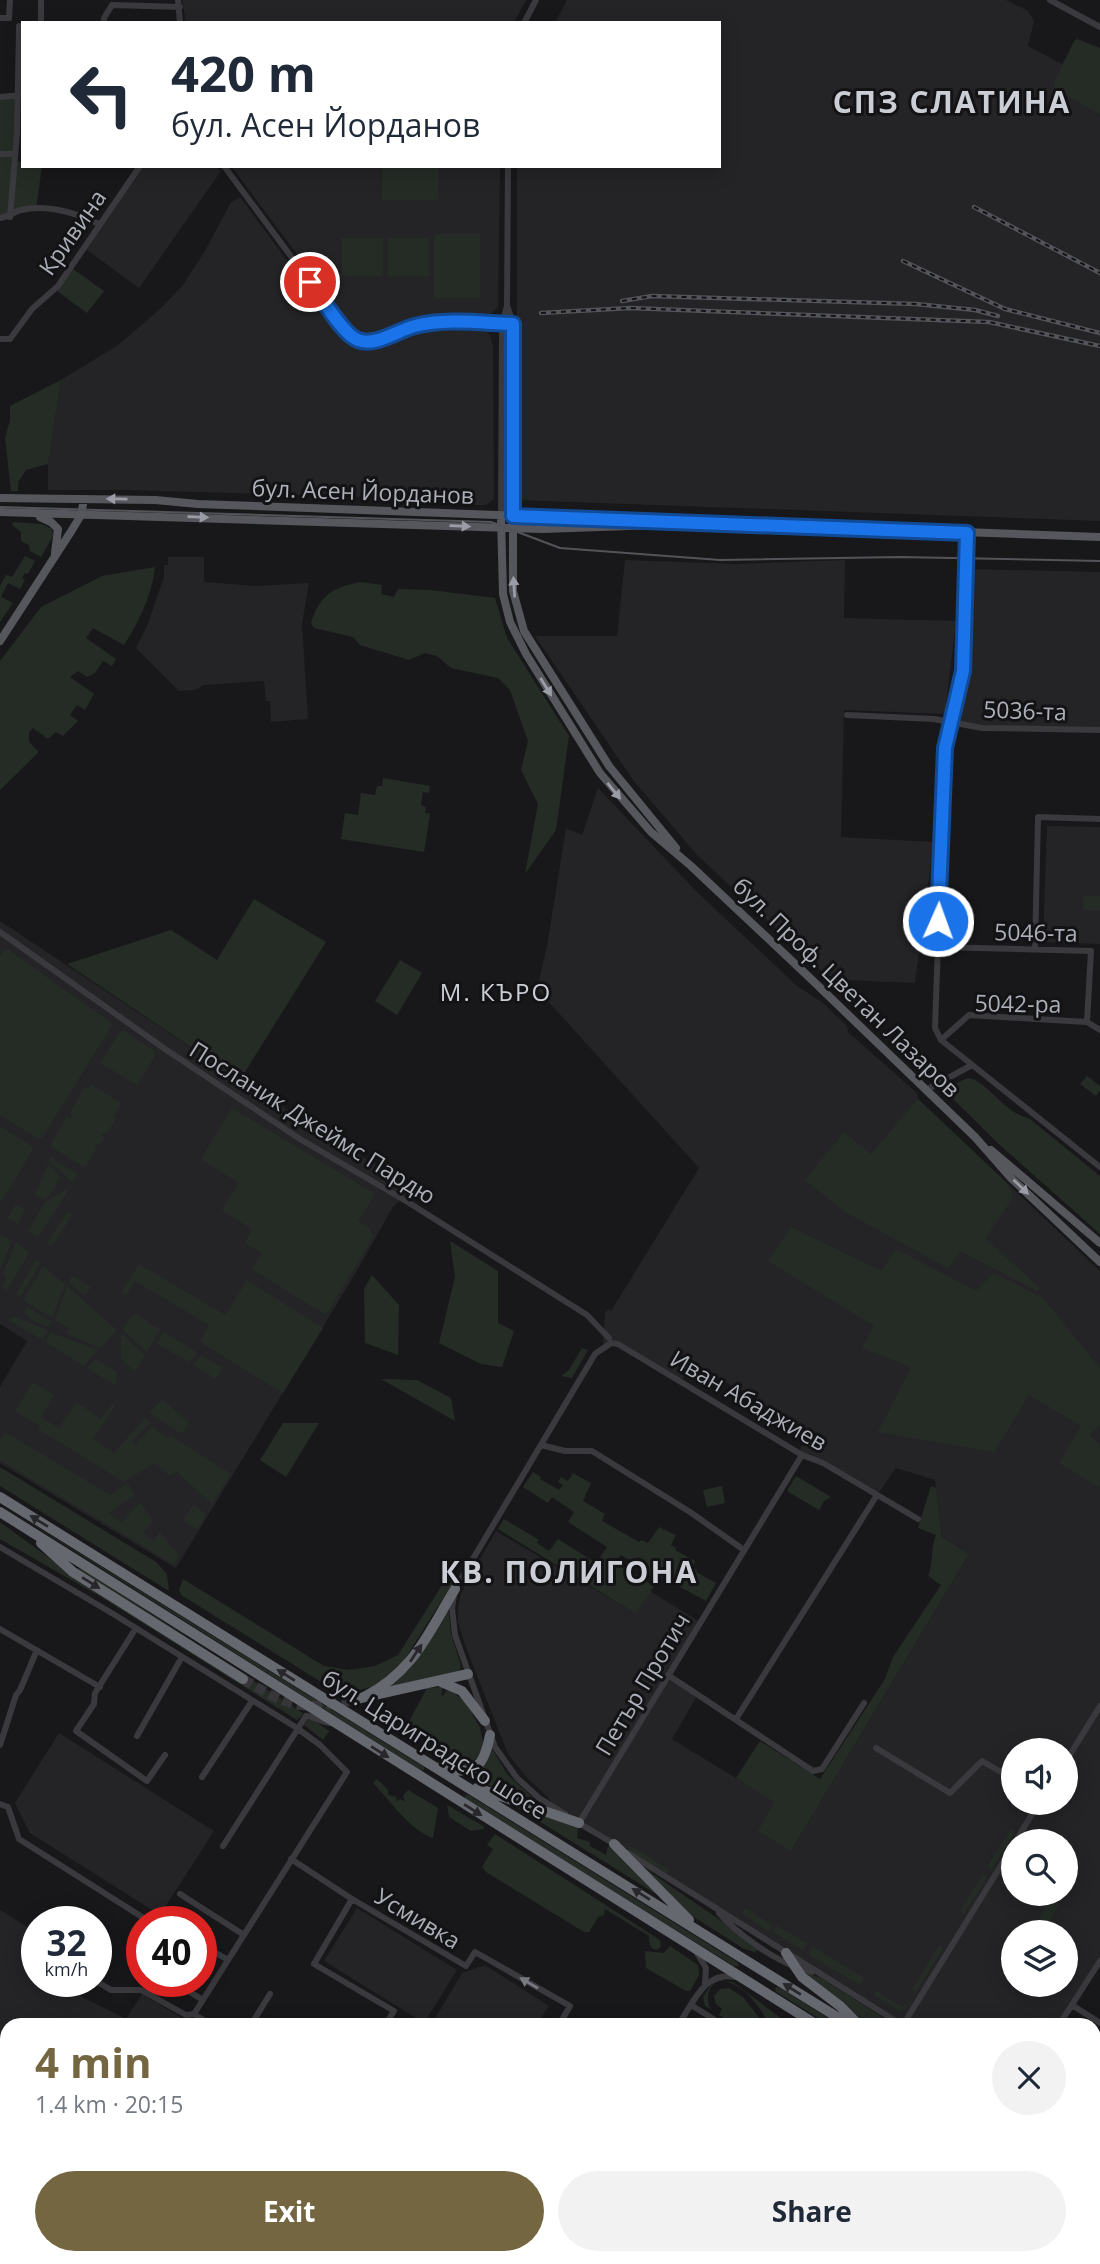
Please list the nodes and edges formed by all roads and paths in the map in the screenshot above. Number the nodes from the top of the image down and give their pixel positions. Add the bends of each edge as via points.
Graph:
1 (10, 0) edge
2 (41, 0) edge
3 (536, 0) edge
4 (1050, 0) edge
5 (112, 3) edge
6 (179, 3) edge
7 (0, 18) edge
8 (41, 21) edge
9 (104, 21) edge
10 (180, 21) edge
11 (525, 21) edge
12 (19, 26) dead end
13 (1100, 27) edge
14 (20, 95) edge
15 (0, 97) edge
16 (20, 135) edge
17 (0, 154) edge
18 (15, 154) junction
19 (139, 168) edge
20 (225, 168) edge
21 (509, 168) edge
22 (10, 217) junction
23 (0, 218) edge
24 (99, 224) junction
25 (507, 306) junction
26 (502, 324) junction
27 (513, 324) junction
28 (0, 339) edge
29 (0, 498) edge
30 (84, 499) junction
31 (0, 512) edge
32 (27, 514) junction
33 (81, 515) junction
34 (501, 516) junction
35 (513, 516) junction
36 (698, 523) junction
37 (501, 528) junction
38 (513, 528) junction
39 (967, 533) junction
40 (1100, 537) edge
41 (54, 557) junction
42 (0, 641) edge
43 (847, 715) dead end
44 (949, 723) junction
45 (1100, 730) edge
46 (1100, 818) edge
47 (691, 866) junction
48 (0, 932) edge
49 (937, 947) junction
50 (1035, 950) junction
51 (1087, 1022) junction
52 (1100, 1030) edge
53 (941, 1040) junction
54 (972, 1065) junction
55 (926, 1090) junction
56 (975, 1137) junction
57 (1100, 1167) edge
58 (1100, 1243) edge
59 (1100, 1262) edge
60 (609, 1338) dead end
61 (541, 1445) junction
62 (802, 1455) junction
63 (877, 1495) junction
64 (0, 1497) edge
65 (0, 1512) edge
66 (918, 1519) dead end
67 (20, 1524) junction
68 (0, 1547) edge
69 (744, 1550) junction
70 (455, 1589) junction
71 (136, 1628) junction
72 (0, 1629) edge
73 (37, 1650) junction
74 (182, 1657) junction
75 (468, 1674) junction
76 (668, 1675) junction
77 (243, 1679) tunnel mouth
78 (434, 1682) junction
79 (100, 1687) junction
80 (252, 1700) junction
81 (864, 1703) dead end
82 (1100, 1706) edge
83 (736, 1719) junction
84 (485, 1721) junction
85 (334, 1723) junction
86 (297, 1728) junction
87 (489, 1735) junction
88 (137, 1736) dead end
89 (1078, 1742) edge
90 (0, 1745) edge
91 (876, 1748) dead end
92 (165, 1755) dead end
93 (427, 1762) junction
94 (1001, 1772) edge
95 (202, 1777) dead end
96 (460, 1783) junction
97 (0, 1804) edge
98 (579, 1823) junction
99 (614, 1844) junction
100 (223, 1846) dead end
101 (291, 1859) junction
102 (1001, 1866) edge
103 (180, 1894) dead end
104 (352, 1899) junction
105 (126, 1907) edge
106 (714, 1907) junction
107 (699, 1930) junction
108 (244, 1935) junction
109 (691, 1946) junction
110 (786, 1952) junction
111 (217, 1953) edge
112 (228, 1960) junction
113 (1100, 1961) edge
114 (796, 1968) junction
115 (744, 1978) junction
116 (827, 1978) junction
117 (705, 1983) junction
118 (112, 1990) edge
119 (270, 1994) dead end
120 (198, 1997) edge
121 (203, 2000) junction
122 (691, 2005) junction
123 (1072, 2005) junction
124 (194, 2014) junction
125 (200, 2018) edge
126 (255, 2018) edge
127 (390, 2018) edge
128 (563, 2018) edge
129 (683, 2018) edge
130 (712, 2018) edge
131 (806, 2018) edge
132 (839, 2018) edge
133 (852, 2018) edge
134 (892, 2018) edge
135 (907, 2018) edge
136 (1064, 2018) edge
137 (1092, 2018) edge

1 - 7 street via 9,18
2 - 8 street
3 - 11 street
4 - 13 street
5 - 6 street
5 - 9 street
6 - 10 street
12 - 14 street
14 - 15 street
14 - 16 street
16 - 18 street
17 - 18 street
18 - 22 street
19 - 24 street, Кривина
20 - 26 street via 357,340 369,342 425,323
21 - 25 street
22 - 23 street
22 - 24 street via 20,210 60,210
24 - 28 street, Кривина via 58,286 32,309 10,339
25 - 26 street, бул. Проф. Цветан Лазаров
25 - 27 street, бул. Проф. Цветан Лазаров
26 - 27 street
26 - 34 street, бул. Проф. Цветан Лазаров
27 - 35 street, бул. Проф. Цветан Лазаров
29 - 30 main road, бул. Асен Йорданов
30 - 33 main road
34 -> 30 main road, бул. Асен Йорданов
31 - 32 main road, бул. Асен Йорданов
32 - 33 main road, бул. Асен Йорданов
32 - 41 main road via 55,526
33 -> 37 main road, бул. Асен Йорданов
33 - 41 main road
34 - 35 main road, бул. Асен Йорданов
34 - 37 main road, бул. Проф. Цветан Лазаров
35 - 36 main road, бул. Асен Йорданов
35 - 38 main road, бул. Проф. Цветан Лазаров
36 - 38 main road, бул. Асен Йорданов
36 - 39 main road, бул. Асен Йорданов
37 - 38 main road, бул. Асен Йорданов
37 -> 47 main road, бул. Проф. Цветан Лазаров via 505,607 526,654 600,773 651,832
47 -> 38 main road, бул. Проф. Цветан Лазаров via 610,766 524,631 513,591
39 - 40 main road, бул. Асен Йорданов
39 - 44 street via 963,671
41 - 42 main road
43 - 44 street, 5036-та
44 - 45 street, 5036-та
44 - 49 street
46 - 50 street via 1038,817
47 - 55 main road, бул. Проф. Цветан Лазаров
48 - 60 street, Посланик Джеймс Пардю via 300,1139 587,1315
49 - 50 street, 5046-та
49 - 53 street via 935,1028
50 - 51 street, 5046-та via 1091,951
51 - 52 street, 5042-ра
51 - 53 street, 5042-ра via 969,1016
53 - 54 street
54 - 55 street
54 - 57 street
55 - 56 main road, бул. Проф. Цветан Лазаров
56 - 58 main road, бул. Проф. Цветан Лазаров
56 -> 59 main road, бул. Проф. Цветан Лазаров via 1011,1178
61 - 62 street, Иван Абаджиев via 595,1354 611,1343
61 - 69 street via 592,1451
61 - 70 street
62 - 63 street, Иван Абаджиев
62 - 69 street, Петър Протич
63 - 66 street, Иван Абаджиев
63 - 83 street
93 -> 64 highway, бул. Цариградско шосе
65 - 67 highway, бул. Цариградско шосе
67 -> 77 highway via 73,1572
67 - 85 highway, бул. Цариградско шосе
68 - 71 street
69 - 76 street, Петър Протич
70 - 75 street, бул. Цариградско шосе via 452,1622
78 -> 70 highway via 360,1698 405,1668
71 - 74 street
71 - 79 street
72 - 73 street
73 - 79 street
73 - 90 street
74 - 80 street
74 - 88 street
75 - 78 highway
75 - 84 street, бул. Цариградско шосе
76 - 83 street
76 - 98 street, Петър Протич
78 - 84 highway via 462,1691
79 - 92 street via 76,1731 147,1781
80 - 86 street
80 - 95 street
81 - 83 street via 822,1769 813,1771
82 - 89 street
84 - 87 street, бул. Цариградско шосе
85 - 86 street via 323,1724 307,1716
85 -> 109 highway, бул. Цариградско шосе
86 - 100 street
86 - 101 street via 347,1772
87 - 93 highway via 484,1758 473,1769 457,1771
87 - 98 street, бул. Цариградско шосе via 517,1778
91 - 94 street via 950,1793 982,1761
93 - 96 highway, бул. Цариградско шосе
96 - 98 highway
107 -> 96 highway, бул. Цариградско шосе
97 - 105 street via 8,1807 19,1839
98 - 99 street, бул. Цариградско шосе
99 - 106 street, бул. Цариградско шосе
99 - 107 highway
101 - 104 street, Усмивка
101 - 108 street
102 - 135 street
103 - 108 street
104 - 127 street, Усмивка via 314,1964 394,2011
128 -> 104 street, Усмивка via 570,2006 475,1952 466,1966
106 - 110 street, бул. Цариградско шосе
106 - 114 street, бул. Цариградско шосе via 726,1921
132 -> 107 highway, бул. Цариградско шосе
108 - 112 street
109 - 115 highway, бул. Цариградско шосе
109 - 117 street via 704,1963
110 - 114 highway
110 - 116 street, бул. Цариградско шосе
111 - 112 street
112 - 121 street
113 - 123 street
114 - 116 street, бул. Цариградско шосе
114 - 133 highway
115 - 117 street via 720,1975
115 - 131 highway, бул. Цариградско шосе
116 - 134 street, бул. Цариградско шосе
117 - 122 street
118 - 124 street via 141,1990 186,2015
119 - 126 street
120 - 121 street
121 - 124 street
122 - 129 street
122 - 130 street
123 - 136 street
123 - 137 street
124 - 125 street

